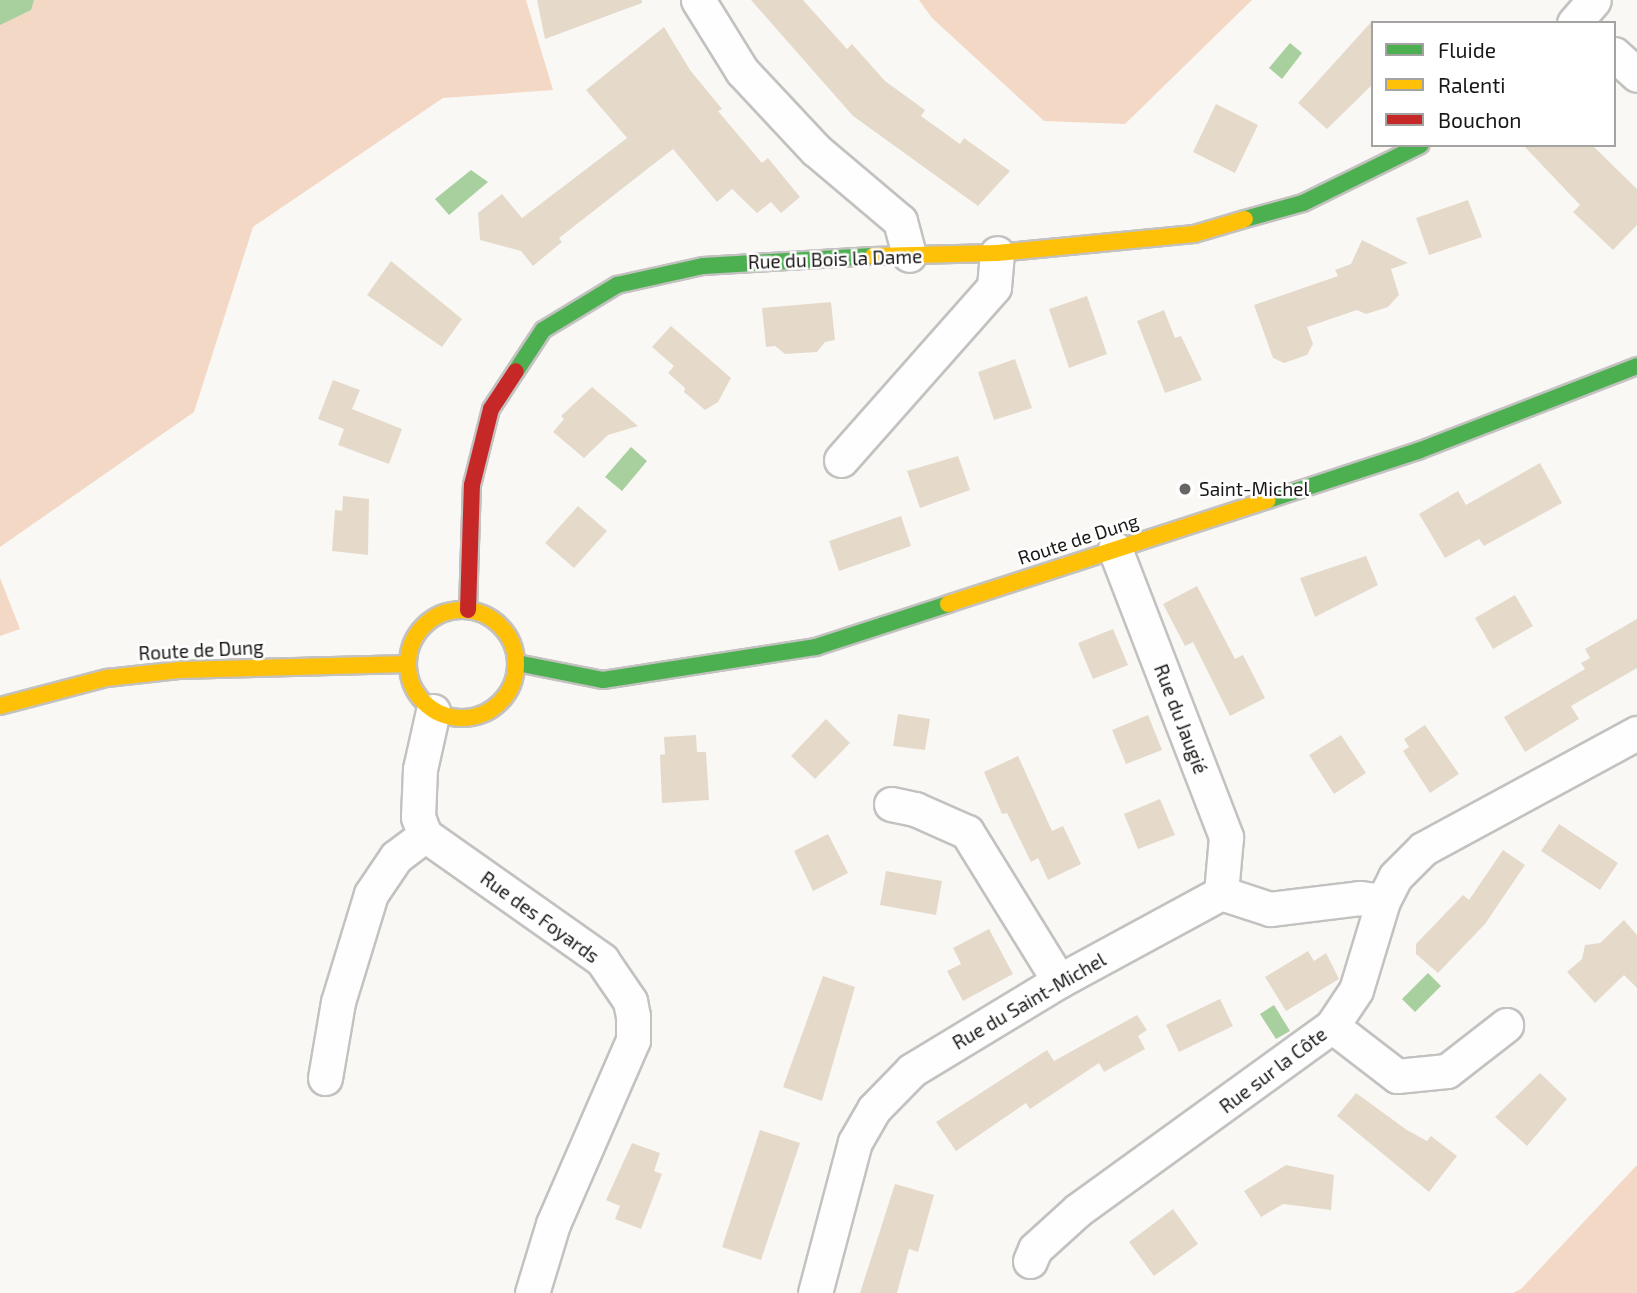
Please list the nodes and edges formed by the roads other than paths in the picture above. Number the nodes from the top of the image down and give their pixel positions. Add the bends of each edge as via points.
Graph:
1 (698, 0) edge
2 (1616, 56) edge
3 (1637, 75) edge
4 (1417, 147) edge
5 (997, 253) junction
6 (909, 255) junction
7 (1637, 366) edge
8 (841, 460) dead end
9 (1115, 549) junction
10 (468, 610) junction
11 (517, 663) junction
12 (408, 664) junction
13 (0, 706) edge
14 (433, 711) junction
15 (1637, 733) edge
16 (891, 804) dead end
17 (425, 835) junction
18 (1221, 893) junction
19 (1382, 901) junction
20 (1059, 981) junction
21 (1506, 1025) dead end
22 (1332, 1026) junction
23 (325, 1078) dead end
24 (1030, 1261) dead end
25 (532, 1293) edge
26 (815, 1293) edge

1 - 6 street via 742,71 816,150 900,221
2 - 3 street
4 - 5 street, Rue du Bois la Dame via 1303,203 1194,234
5 - 6 street, Rue du Bois la Dame
5 - 8 street via 994,287
6 - 10 street, Rue du Bois la Dame via 703,266 617,285 543,330 491,409 472,485
7 - 9 street, Route de Dung via 1418,451
9 - 11 street, Route de Dung via 816,647 603,680
9 - 18 street, Rue du Jaugié via 1226,837 1227,866
10 - 11 street via 502,628 513,644
10 - 12 street via 446,612 426,624 412,642
11 - 14 street via 512,686 499,705 479,716 455,719
12 - 13 street, Route de Dung via 179,670 107,678
12 - 14 street via 415,691
14 - 17 street via 420,769 418,817
15 - 19 street, Rue sur la Côte via 1423,849 1395,877
16 - 20 street via 915,808 967,832
17 - 23 street via 396,857 371,894 338,1002
17 - 25 street, Rue des Foyards via 602,960 630,1001 633,1040 553,1224
18 - 19 street via 1270,909 1359,898
18 - 20 street, Rue du Saint-Michel
19 - 22 street, Rue sur la Côte via 1356,990
20 - 26 street, Rue du Saint-Michel via 912,1070 874,1110 855,1142
21 - 22 street via 1447,1071 1397,1076
22 - 24 street, Rue sur la Côte via 1078,1210 1035,1249

